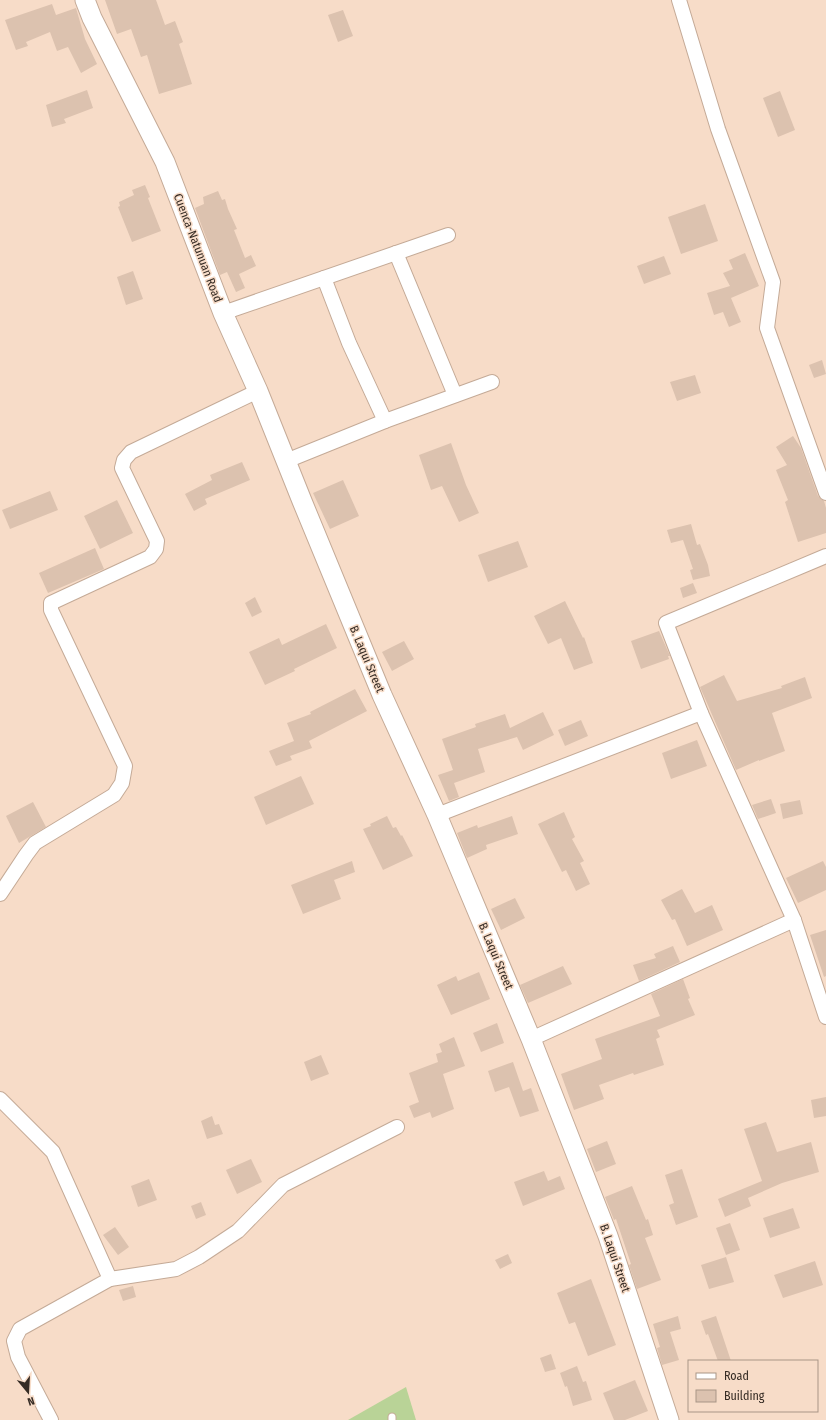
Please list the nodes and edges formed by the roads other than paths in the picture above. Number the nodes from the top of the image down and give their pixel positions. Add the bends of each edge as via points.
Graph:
1 (84, 0) edge
2 (679, 0) edge
3 (448, 235) dead end
4 (396, 253) junction
5 (324, 278) junction
6 (223, 313) junction
7 (492, 382) dead end
8 (258, 391) junction
9 (455, 395) junction
10 (385, 421) junction
11 (286, 461) junction
12 (826, 494) edge
13 (302, 501) joint
14 (826, 556) edge
15 (701, 713) junction
16 (438, 815) junction
17 (0, 894) edge
18 (794, 920) junction
19 (826, 1017) edge
20 (531, 1039) junction
21 (0, 1099) edge
22 (397, 1127) dead end
23 (110, 1279) junction
24 (52, 1420) edge
25 (669, 1420) edge

1 - 6 main road, Cuenca-Natunuan Road via 165,162
2 - 12 street via 718,129 773,282 767,328
3 - 4 street
4 - 5 street
4 - 9 street
5 - 6 street
5 - 10 street via 349,343
6 - 8 main road, Cuenca-Natunuan Road
7 - 9 street
8 - 11 main road, Cuenca-Natunuan Road
8 - 17 street via 131,452 124,460 122,468 158,541 156,549 150,557 51,602 51,610 125,766 122,783 114,795 36,843
9 - 10 street
10 - 11 street
11 - 13 main road, Cuenca-Natunuan Road
13 - 16 main road, B. Laqui Street via 382,695
14 - 15 street via 666,623
15 - 16 street
15 - 18 street
16 - 20 main road, B. Laqui Street
18 - 19 street
18 - 20 street
20 - 25 main road, B. Laqui Street via 608,1236
21 - 23 street via 53,1152
22 - 23 street via 283,1185 238,1231 199,1257 176,1269
23 - 24 street via 20,1329 14,1341 18,1357

